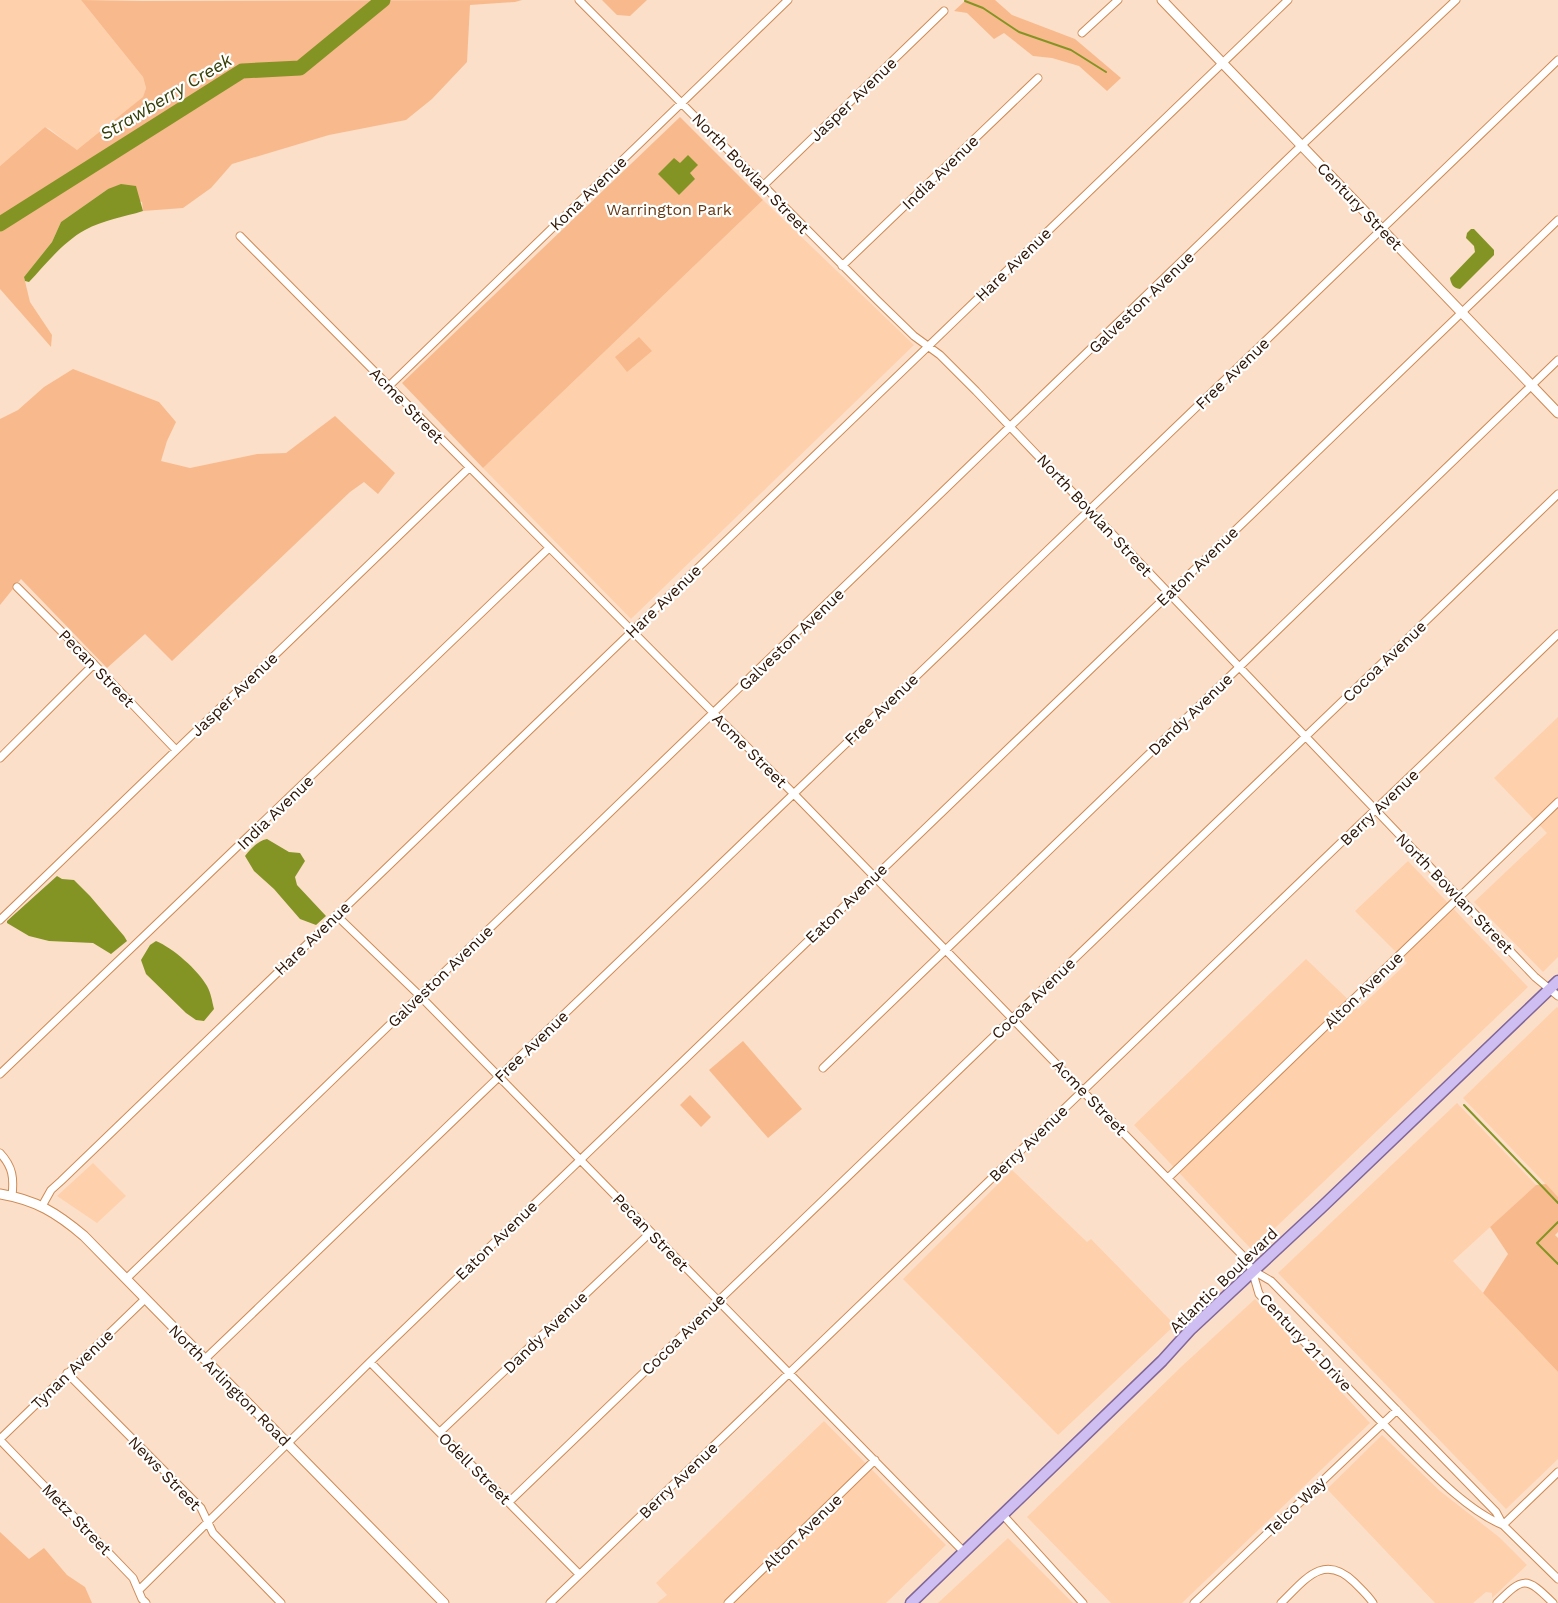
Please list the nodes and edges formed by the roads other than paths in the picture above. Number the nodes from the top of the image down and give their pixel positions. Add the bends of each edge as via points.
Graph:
1 (579, 0) edge
2 (788, 0) edge
3 (1118, 0) edge
4 (1162, 0) edge
5 (1288, 0) edge
6 (1456, 0) edge
7 (944, 11) dead end
8 (1082, 33) dead end
9 (1558, 60) edge
10 (1222, 63) junction
11 (1038, 78) dead end
12 (682, 102) junction
13 (1302, 146) junction
14 (763, 186) junction
15 (1558, 220) edge
16 (1382, 229) junction
17 (240, 236) dead end
18 (842, 266) junction
19 (1461, 312) junction
20 (928, 346) junction
21 (1558, 360) edge
22 (388, 386) junction
23 (1531, 386) junction
24 (1558, 413) edge
25 (1011, 427) junction
26 (469, 468) junction
27 (1558, 494) edge
28 (1089, 509) junction
29 (549, 548) junction
30 (17, 587) dead end
31 (1169, 593) junction
32 (631, 631) junction
33 (1558, 634) edge
34 (94, 664) junction
35 (1239, 667) junction
36 (714, 713) junction
37 (1305, 736) junction
38 (176, 750) junction
39 (0, 758) edge
40 (793, 793) junction
41 (1558, 802) edge
42 (1375, 810) junction
43 (874, 876) junction
44 (1459, 897) junction
45 (336, 915) junction
46 (0, 920) edge
47 (946, 949) junction
48 (1555, 989) edge
49 (419, 995) junction
50 (1012, 1017) junction
51 (823, 1068) dead end
52 (0, 1074) edge
53 (498, 1077) junction
54 (1083, 1090) junction
55 (0, 1153) edge
56 (580, 1160) junction
57 (1168, 1178) junction
58 (0, 1194) edge
59 (12, 1196) junction
60 (42, 1206) junction
61 (651, 1232) junction
62 (1252, 1270) junction
63 (126, 1279) junction
64 (145, 1299) junction
65 (718, 1300) junction
66 (205, 1359) junction
67 (370, 1362) junction
68 (67, 1373) junction
69 (789, 1373) junction
70 (1397, 1410) junction
71 (1382, 1423) junction
72 (440, 1432) junction
73 (0, 1440) edge
74 (287, 1443) junction
75 (875, 1460) junction
76 (1558, 1472) edge
77 (509, 1502) junction
78 (1003, 1515) junction
79 (207, 1521) junction
80 (1503, 1525) junction
81 (964, 1552) junction
82 (579, 1574) junction
83 (1558, 1580) edge
84 (139, 1590) junction
85 (146, 1603) edge
86 (281, 1603) edge
87 (444, 1603) edge
88 (550, 1603) edge
89 (728, 1603) edge
90 (911, 1603) edge
91 (1083, 1603) edge
92 (1194, 1603) edge
93 (1281, 1603) edge
94 (1373, 1603) edge
95 (1497, 1603) edge
96 (1553, 1603) edge

1 - 12 street, North Bowlan Street
2 - 12 street, Kona Avenue
3 - 8 street
4 - 10 main road, Century Street
5 - 10 street, Hare Avenue
6 - 13 street, Galveston Avenue
7 - 14 street, Jasper Avenue
9 - 16 street, Free Avenue
10 - 13 main road, Century Street
10 - 20 street, Hare Avenue
11 - 18 street, India Avenue
12 - 14 street, North Bowlan Street
12 - 22 street, Kona Avenue
13 - 16 main road, Century Street
13 - 25 street, Galveston Avenue
14 - 18 street, North Bowlan Street
15 - 19 street, Eaton Avenue
16 - 19 main road, Century Street
16 - 28 street, Free Avenue
17 - 22 street, Acme Street
18 - 20 street, North Bowlan Street
19 - 23 main road, Century Street
19 - 31 street, Eaton Avenue
20 - 25 street, North Bowlan Street
20 - 32 street, Hare Avenue
21 - 23 street, Dandy Avenue
22 - 26 street, Acme Street
23 - 24 main road, Century Street
23 - 35 street, Dandy Avenue
25 - 28 street, North Bowlan Street
25 - 36 street, Galveston Avenue
26 - 29 street, Acme Street
26 - 38 street, Jasper Avenue
27 - 37 street, Cocoa Avenue
28 - 31 street, North Bowlan Street
28 - 40 street, Free Avenue
29 - 32 street, Acme Street
29 - 52 street, India Avenue
30 - 34 street, Pecan Street
31 - 35 street, North Bowlan Street
31 - 43 street, Eaton Avenue
32 - 36 street, Acme Street
32 - 45 street, Hare Avenue
33 - 42 street, Berry Avenue
34 - 38 street, Pecan Street
34 - 39 street
35 - 37 street, North Bowlan Street
35 - 47 street, Dandy Avenue
36 - 40 street, Acme Street
36 - 49 street, Galveston Avenue
37 - 42 street, North Bowlan Street
37 - 50 street, Cocoa Avenue
38 - 46 street, Jasper Avenue
40 - 43 street, Acme Street
40 - 53 street, Free Avenue
41 - 44 street, Alton Avenue
42 - 44 street, North Bowlan Street
42 - 54 street, Berry Avenue
43 - 47 street, Acme Street
43 - 56 street, Eaton Avenue
44 - 48 street, North Bowlan Street via 1535,977
44 - 57 street, Alton Avenue
45 - 49 street, Pecan Street
45 - 60 street, Hare Avenue via 51,1190
47 - 50 street, Acme Street
47 - 51 street, Dandy Avenue
48 - 62 main road, Atlantic Boulevard
49 - 53 street, Pecan Street
49 - 63 street, Galveston Avenue
50 - 54 street, Acme Street
50 - 65 street, Cocoa Avenue
53 - 56 street, Pecan Street
53 - 66 street, Free Avenue
54 - 57 street, Acme Street
54 - 69 street, Berry Avenue
55 - 59 street via 11,1167
56 - 61 street, Pecan Street
56 - 67 street, Eaton Avenue
57 - 62 street, Acme Street
58 - 59 main road, North Arlington Road
59 - 60 main road, North Arlington Road
60 - 63 main road, North Arlington Road via 65,1219
61 - 65 street, Pecan Street
61 - 72 street, Dandy Avenue
62 - 70 street, Century 21 Drive via 1271,1281
62 - 71 street, Century 21 Drive via 1259,1294
62 - 78 main road, Atlantic Boulevard
63 - 64 main road, North Arlington Road
64 - 66 main road, North Arlington Road
64 - 68 street, Tynan Avenue
65 - 69 street, Pecan Street
65 - 77 street, Cocoa Avenue
66 - 74 main road, North Arlington Road
67 - 72 street, Odell Street
67 - 74 street, Eaton Avenue
68 - 73 street, Tynan Avenue
68 - 79 street, News Street via 201,1508
69 - 75 street, Pecan Street
69 - 82 street, Berry Avenue
70 - 71 street, Telco Way
70 - 80 street, Century 21 Drive via 1496,1512
71 - 80 street, Century 21 Drive via 1436,1476 1489,1519
71 - 92 street, Telco Way
72 - 77 street, Odell Street
73 - 84 street, Metz Street via 133,1578
74 - 79 street, Eaton Avenue
74 - 87 main road, North Arlington Road
75 - 81 street, Pecan Street
75 - 89 street, Alton Avenue
76 - 80 street
77 - 82 street, Odell Street
78 - 81 main road, Atlantic Boulevard
78 - 91 street
79 - 84 street, Eaton Avenue
79 - 86 street, News Street via 213,1533
80 - 83 street, Century 21 Drive
81 - 90 main road, Atlantic Boulevard
82 - 88 street, Berry Avenue
84 - 85 street, Metz Street
93 - 94 street via 1309,1576 1326,1569 1345,1573
95 - 96 street via 1522,1583 1537,1587

